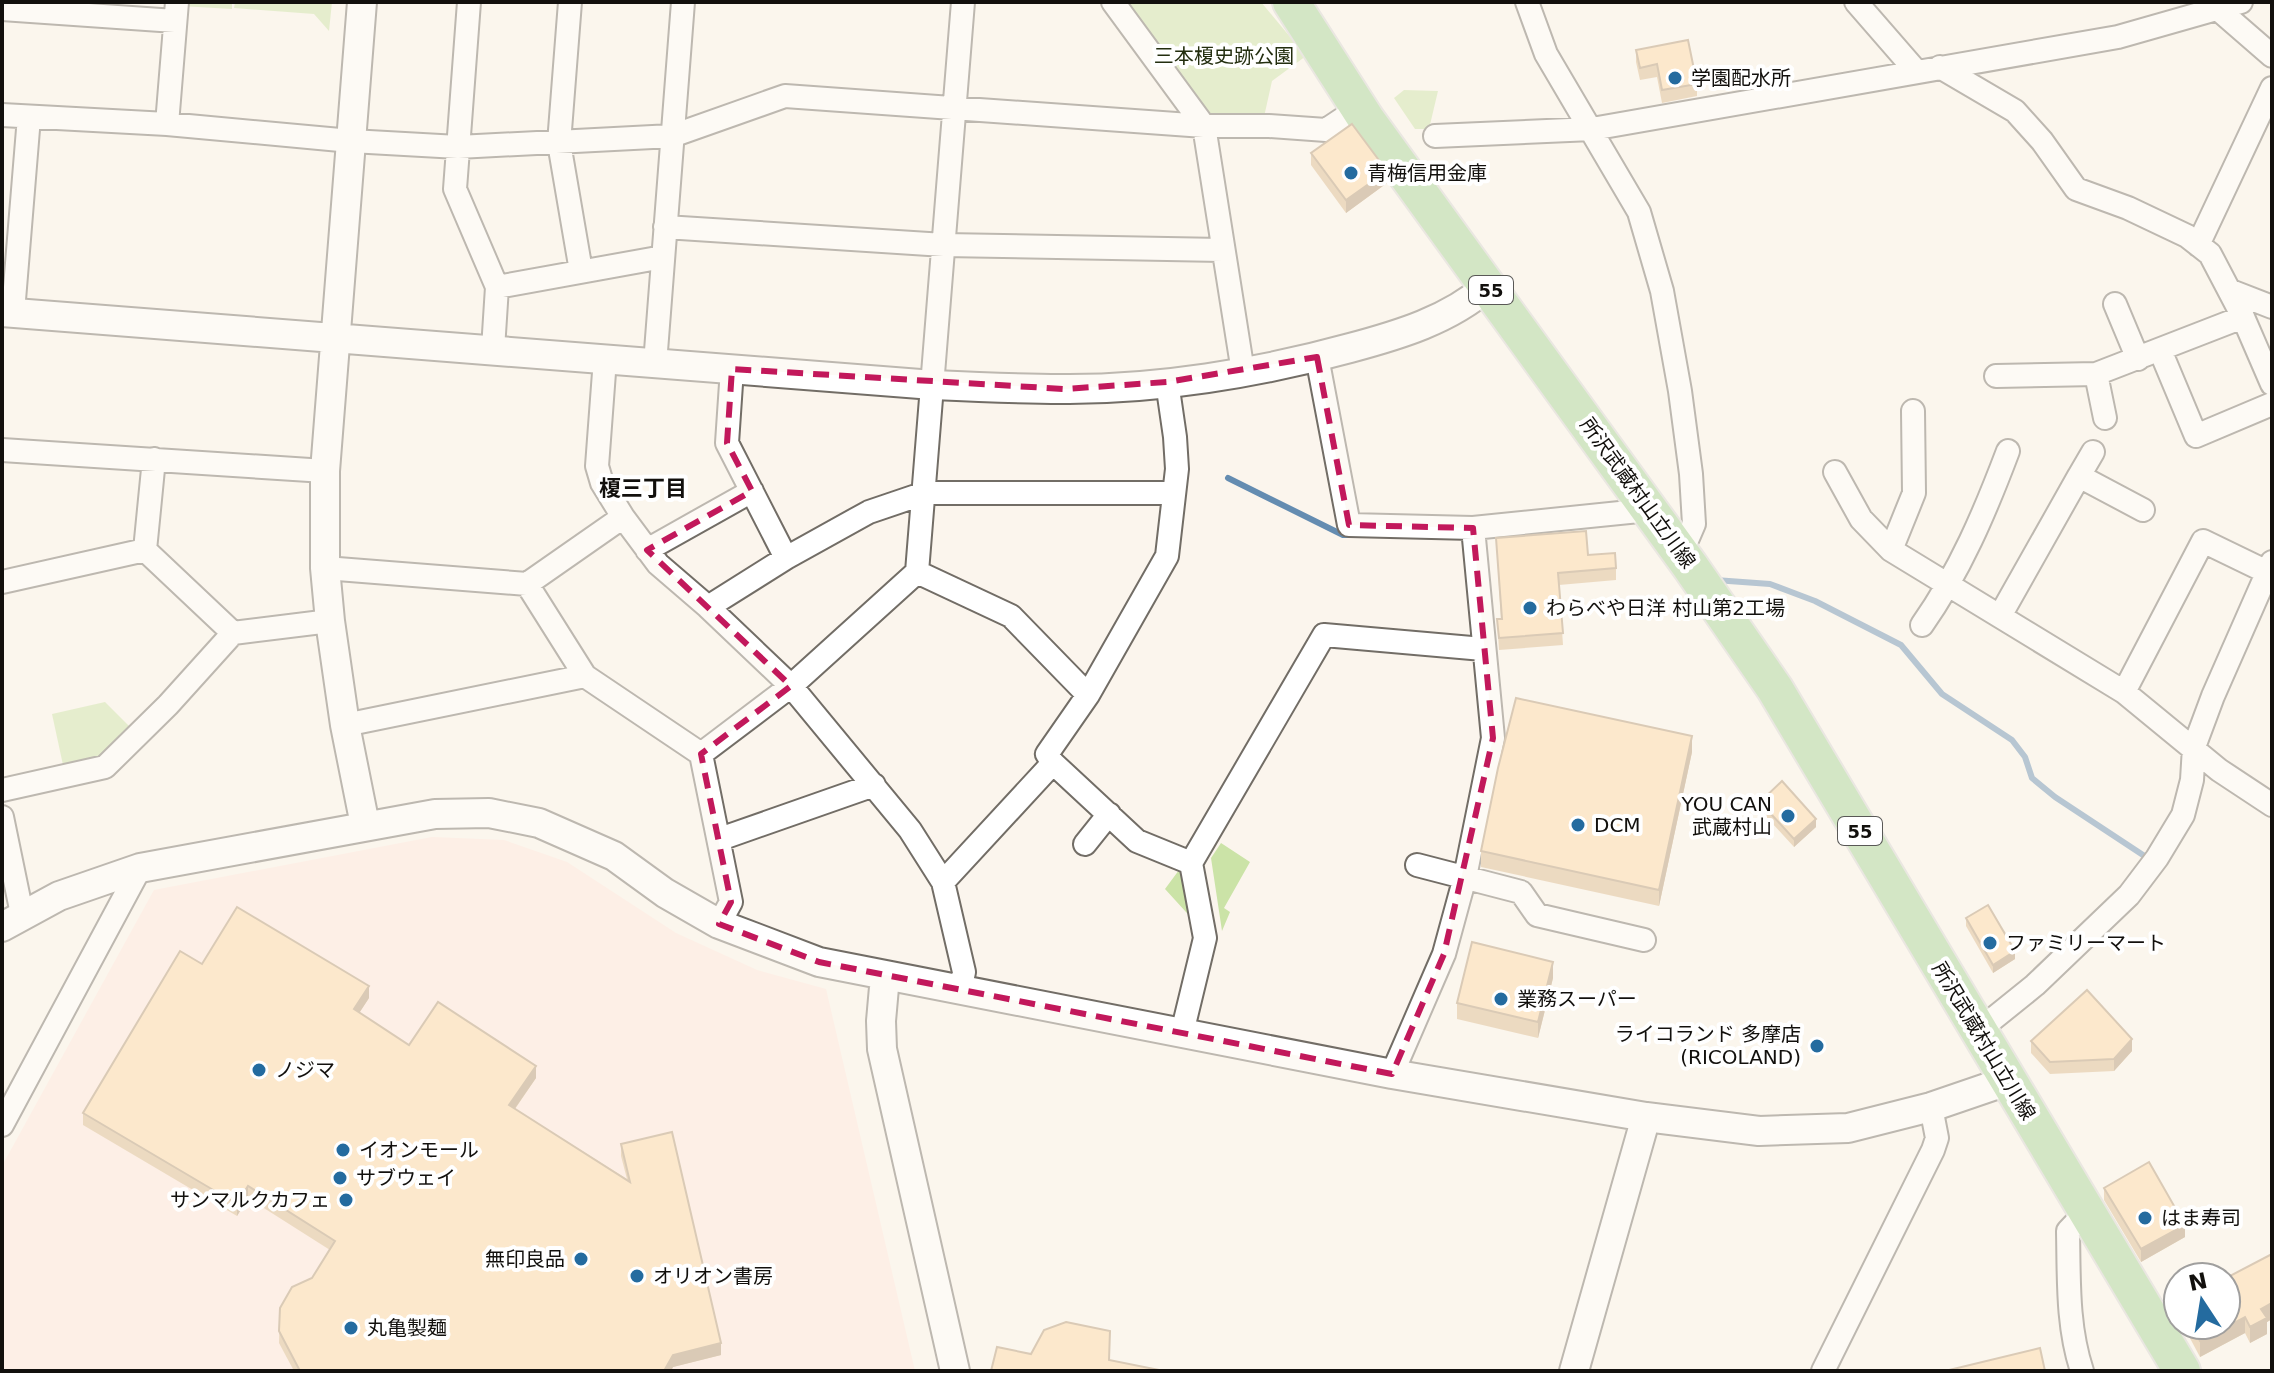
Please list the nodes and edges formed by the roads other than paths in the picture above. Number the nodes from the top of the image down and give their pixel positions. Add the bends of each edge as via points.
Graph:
1 (362, 2) edge
2 (469, 2) edge
3 (570, 2) edge
4 (683, 2) edge
5 (963, 2) edge
6 (1113, 2) edge
7 (1291, 2) edge
8 (1527, 2) edge
9 (1856, 2) edge
10 (2230, 6) edge
11 (2, 9) edge
12 (176, 11) edge
13 (2272, 56) edge
14 (1940, 67) junction
15 (1916, 71) junction
16 (2272, 88) edge
17 (1359, 108) junction
18 (955, 109) junction
19 (2, 115) edge
20 (29, 117) junction
21 (167, 124) junction
22 (1204, 126) junction
23 (1592, 129) junction
24 (672, 136) junction
25 (1435, 136) dead end
26 (351, 141) junction
27 (559, 143) junction
28 (458, 147) junction
29 (665, 227) junction
30 (944, 245) junction
31 (2198, 245) junction
32 (1222, 250) junction
33 (663, 257) junction
34 (581, 271) junction
35 (1488, 286) junction
36 (497, 287) junction
37 (2231, 291) junction
38 (2115, 304) dead end
39 (2272, 307) edge
40 (7, 312) edge
41 (2243, 317) junction
42 (336, 340) junction
43 (493, 349) junction
44 (2160, 350) junction
45 (1317, 357) junction
46 (605, 359) junction
47 (2138, 359) junction
48 (655, 364) junction
49 (732, 369) junction
50 (1243, 372) junction
51 (2096, 374) junction
52 (1996, 376) dead end
53 (1167, 382) junction
54 (2272, 384) edge
55 (933, 385) junction
56 (2272, 404) edge
57 (1913, 411) dead end
58 (2105, 418) dead end
59 (2, 450) edge
60 (2008, 451) dead end
61 (2093, 452) dead end
62 (154, 459) junction
63 (325, 471) junction
64 (1835, 472) dead end
65 (2079, 476) junction
66 (752, 491) junction
67 (925, 493) junction
68 (1173, 493) junction
69 (1649, 510) junction
70 (2143, 510) dead end
71 (623, 517) junction
72 (1473, 528) junction
73 (145, 550) junction
74 (647, 550) junction
75 (1891, 550) junction
76 (786, 558) junction
77 (2270, 567) edge
78 (325, 568) junction
79 (1693, 570) junction
80 (917, 572) junction
81 (2, 582) edge
82 (527, 584) junction
83 (1948, 587) junction
84 (708, 607) junction
85 (2000, 616) junction
86 (330, 621) junction
87 (1922, 625) dead end
88 (233, 633) junction
89 (1483, 649) junction
90 (585, 676) junction
91 (791, 686) junction
92 (2124, 692) junction
93 (1088, 695) junction
94 (345, 725) junction
95 (2194, 747) junction
96 (701, 754) junction
97 (1053, 763) junction
98 (874, 785) junction
99 (2, 790) edge
100 (2272, 805) edge
101 (1109, 814) junction
102 (2, 817) edge
103 (365, 825) junction
104 (720, 839) junction
105 (1085, 844) dead end
106 (1191, 863) junction
107 (1417, 865) dead end
108 (140, 868) junction
109 (1465, 877) junction
110 (943, 882) junction
111 (12, 921) edge
112 (719, 924) junction
113 (1644, 940) dead end
114 (885, 976) junction
115 (960, 990) junction
116 (1978, 1031) junction
117 (1182, 1033) junction
118 (1392, 1074) junction
119 (2007, 1081) junction
120 (1931, 1107) junction
121 (1646, 1117) junction
122 (2, 1125) edge
123 (2086, 1212) junction
124 (955, 1371) edge
125 (1574, 1371) edge
126 (1823, 1371) edge
127 (2082, 1371) edge
128 (2182, 1371) edge

1 - 26 street
2 - 28 street
3 - 27 street
4 - 24 street
5 - 18 street
6 - 22 street
7 - 17 main road, 所沢武蔵村山立川線 / 55
8 - 23 street via 1546,54
9 - 15 street
10 - 13 street
10 - 14 street via 2118,37
11 - 12 street
12 - 21 street
14 - 15 street
14 - 31 street via 2015,111 2076,189 2128,208
15 - 23 street
16 - 31 street
17 - 22 street via 1326,130
17 - 35 main road, 所沢武蔵村山立川線 / 55
18 - 22 street
18 - 24 street via 785,96
18 - 30 street
19 - 20 street
20 - 21 street
20 - 40 street
21 - 26 street
22 - 32 street
23 - 25 street
23 - 79 street via 1639,212 1662,291 1691,474 1694,524 1688,538
24 - 27 street
24 - 29 street
26 - 28 street
26 - 42 street
27 - 28 street
27 - 34 street
28 - 36 street via 455,189
29 - 30 street
29 - 33 street
30 - 32 street
30 - 55 street
31 - 37 street via 2210,254
32 - 50 street
33 - 34 street
33 - 48 street
34 - 36 street
35 - 45 street via 1441,317
35 - 69 main road, 所沢武蔵村山立川線 / 55
36 - 43 street
37 - 39 street
37 - 41 street
38 - 47 street
40 - 42 street
41 - 44 street
41 - 54 street
42 - 43 street
42 - 63 street
43 - 46 street
44 - 47 street
44 - 56 street via 2196,436
45 - 50 street
45 - 72 street via 1349,525
46 - 48 street
46 - 71 street via 597,466
47 - 51 street
48 - 49 street
49 - 55 street
49 - 66 street via 727,443
50 - 53 street
51 - 52 street
51 - 58 street
53 - 55 street via 1064,389
53 - 68 street via 1177,469
55 - 67 street
57 - 75 street via 1914,493
59 - 62 street
60 - 83 street
61 - 65 street
62 - 63 street
62 - 73 street
63 - 78 street
64 - 75 street via 1861,519
65 - 70 street
65 - 85 street
66 - 74 street
66 - 76 street
67 - 68 street
67 - 76 street via 869,512
67 - 80 street
68 - 93 street via 1167,556
69 - 72 street
69 - 79 main road, 所沢武蔵村山立川線 / 55
71 - 74 street
71 - 82 street
72 - 89 street
73 - 81 street
73 - 88 street
74 - 84 street
75 - 83 street
76 - 84 street
77 - 92 street via 2203,541
77 - 95 street
78 - 82 street
78 - 86 street
79 - 116 main road, 所沢武蔵村山立川線 / 55 via 1775,689
80 - 91 street
80 - 93 street via 1011,616
82 - 90 street
83 - 85 street
83 - 87 street
84 - 91 street
85 - 92 street
86 - 88 street
86 - 94 street
88 - 99 street via 105,767
89 - 106 street via 1324,635
89 - 109 street via 1493,738
90 - 94 street
90 - 96 street
91 - 96 street
91 - 98 street
92 - 95 street
93 - 97 street via 1047,754
94 - 103 street
95 - 100 street
95 - 116 street via 2183,815 2129,895
96 - 104 street
97 - 101 street
97 - 110 street
98 - 104 street
98 - 110 street
101 - 105 street
101 - 106 street via 1137,841
102 - 111 street
103 - 108 street
103 - 112 street via 435,814 489,813 539,823 614,856
104 - 112 street via 731,902
106 - 117 street via 1205,938
107 - 109 street
108 - 111 street via 59,896
108 - 122 street
109 - 113 street via 1521,892 1537,915
109 - 118 street via 1444,954
110 - 115 street via 964,972
112 - 114 street via 819,962
114 - 115 street
114 - 124 street via 882,1049
115 - 117 street
116 - 119 main road, 所沢武蔵村山立川線 / 55
117 - 118 street
118 - 121 street
119 - 120 street
119 - 123 main road, 所沢武蔵村山立川線 / 55
120 - 121 street via 1848,1128 1813,1131 1759,1131
120 - 126 street via 1937,1138 1933,1150
121 - 125 street
123 - 127 street via 2068,1231 2070,1311
123 - 128 main road, 所沢武蔵村山立川線 / 55

